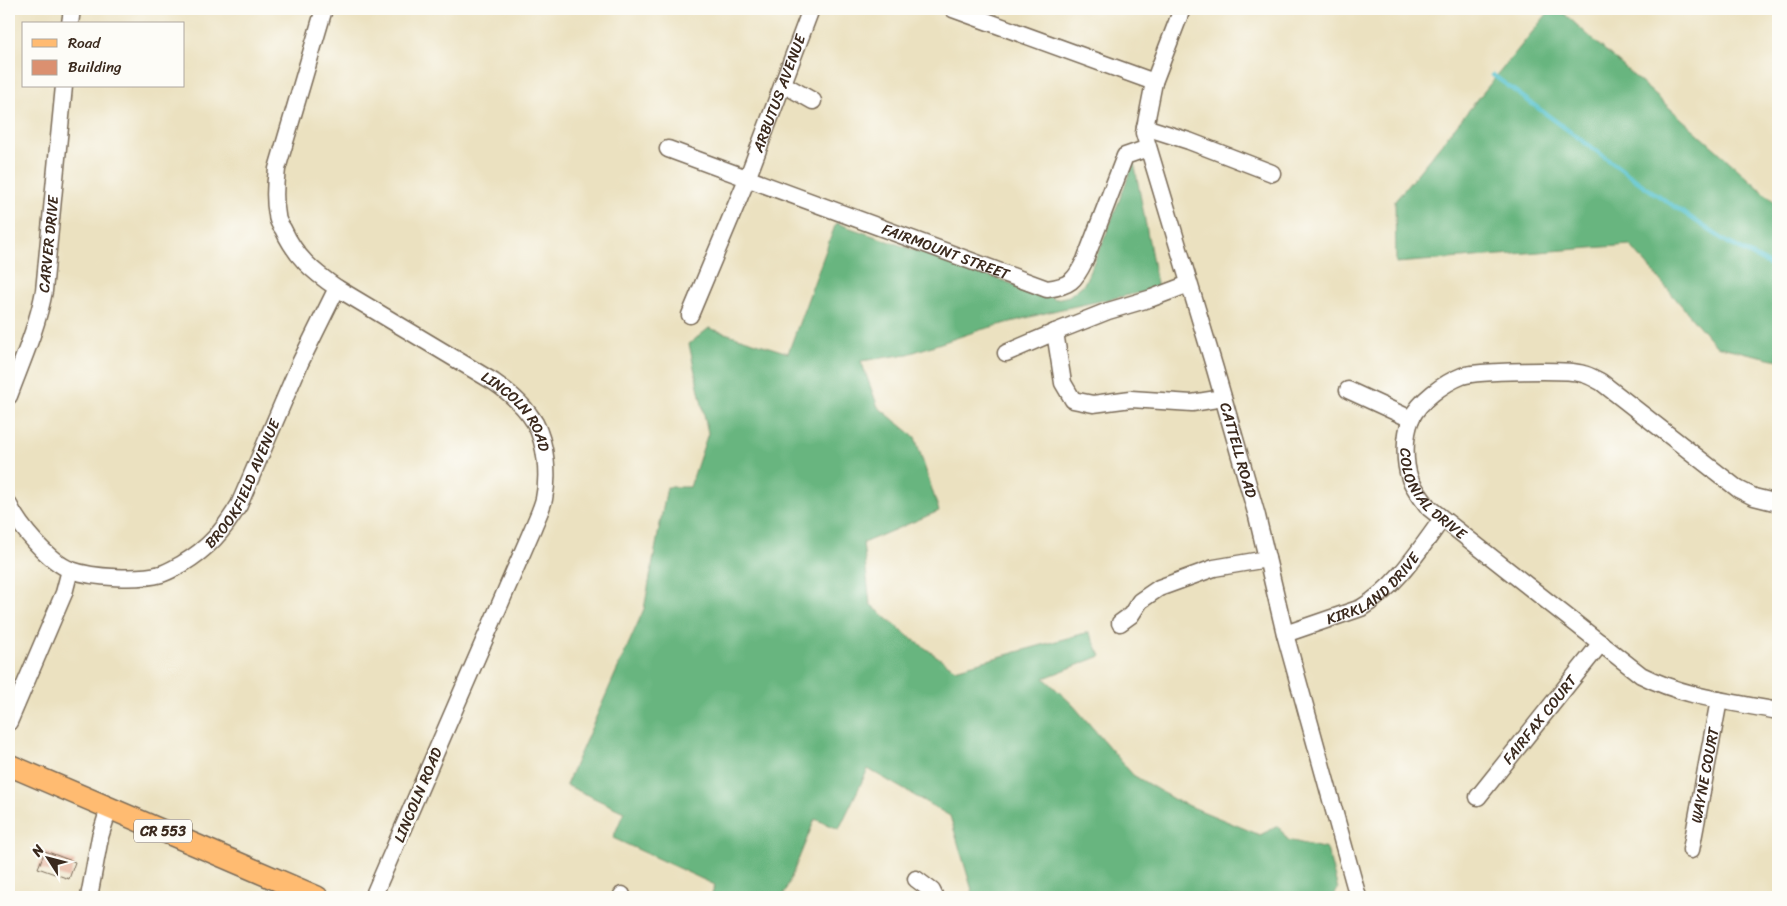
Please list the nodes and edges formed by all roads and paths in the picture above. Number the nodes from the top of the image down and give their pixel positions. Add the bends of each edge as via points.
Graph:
1 (72, 9) edge
2 (324, 9) edge
3 (811, 9) edge
4 (953, 9) edge
5 (1182, 9) edge
6 (70, 22) edge
7 (1154, 82) junction
8 (783, 84) junction
9 (64, 88) edge
10 (813, 101) dead end
11 (1145, 127) junction
12 (1148, 148) junction
13 (668, 149) dead end
14 (1272, 174) dead end
15 (747, 179) junction
16 (1189, 284) junction
17 (337, 288) junction
18 (690, 316) dead end
19 (1055, 332) junction
20 (1006, 353) dead end
21 (1348, 390) dead end
22 (9, 396) edge
23 (1223, 398) junction
24 (1411, 419) junction
25 (1778, 503) edge
26 (9, 505) edge
27 (1442, 519) junction
28 (1268, 560) junction
29 (70, 570) junction
30 (1120, 623) dead end
31 (1285, 634) junction
32 (1601, 643) junction
33 (1719, 700) junction
34 (1778, 711) edge
35 (9, 722) edge
36 (9, 766) edge
37 (1478, 797) dead end
38 (109, 808) junction
39 (1691, 850) dead end
40 (916, 879) dead end
41 (89, 897) edge
42 (317, 897) edge
43 (373, 897) edge
44 (935, 897) edge
45 (1358, 897) edge

1 - 6 street
2 - 17 street, LINCOLN ROAD via 277,169 275,193 277,217 287,239 300,258
3 - 8 street, ARBUTUS AVENUE
4 - 7 street
5 - 7 street, CATTELL ROAD
7 - 11 street, CATTELL ROAD
8 - 10 street
8 - 15 street, ARBUTUS AVENUE
9 - 22 street, CARVER DRIVE via 44,291 32,340
11 - 12 street, CATTELL ROAD
11 - 14 street
12 - 15 street, FAIRMOUNT STREET via 1125,156 1077,276 1062,287 1047,289
12 - 16 street, CATTELL ROAD
13 - 15 street, FAIRMOUNT STREET
15 - 18 street, ARBUTUS AVENUE
16 - 19 street
16 - 23 street, CATTELL ROAD
17 - 29 street, BROOKFIELD AVENUE via 300,363 239,505 211,543 162,574 109,577
17 - 43 street, LINCOLN ROAD via 508,392 535,424 547,476 544,499 533,528
19 - 20 street
19 - 23 street via 1063,382 1073,400 1093,404 1131,399 1192,403
21 - 24 street
23 - 28 street, CATTELL ROAD
24 - 25 street, COLONIAL DRIVE via 1441,386 1464,375 1583,374 1600,382 1738,489 1754,498
24 - 27 street, COLONIAL DRIVE via 1406,446 1410,479 1423,500
26 - 29 street via 27,534
27 - 31 street, KIRKLAND DRIVE via 1388,589 1372,601 1361,608
27 - 32 street, COLONIAL DRIVE
28 - 30 street via 1214,568 1159,588 1140,601 1131,615
28 - 31 street, CATTELL ROAD
29 - 35 street via 64,593
31 - 45 street, CATTELL ROAD
32 - 33 street, COLONIAL DRIVE via 1656,682
32 - 37 street, FAIRFAX COURT
33 - 34 street, COLONIAL DRIVE
33 - 39 street, WAYNE COURT
36 - 38 main road, CR 553
38 - 41 street
38 - 42 main road, CR 553
40 - 44 street

